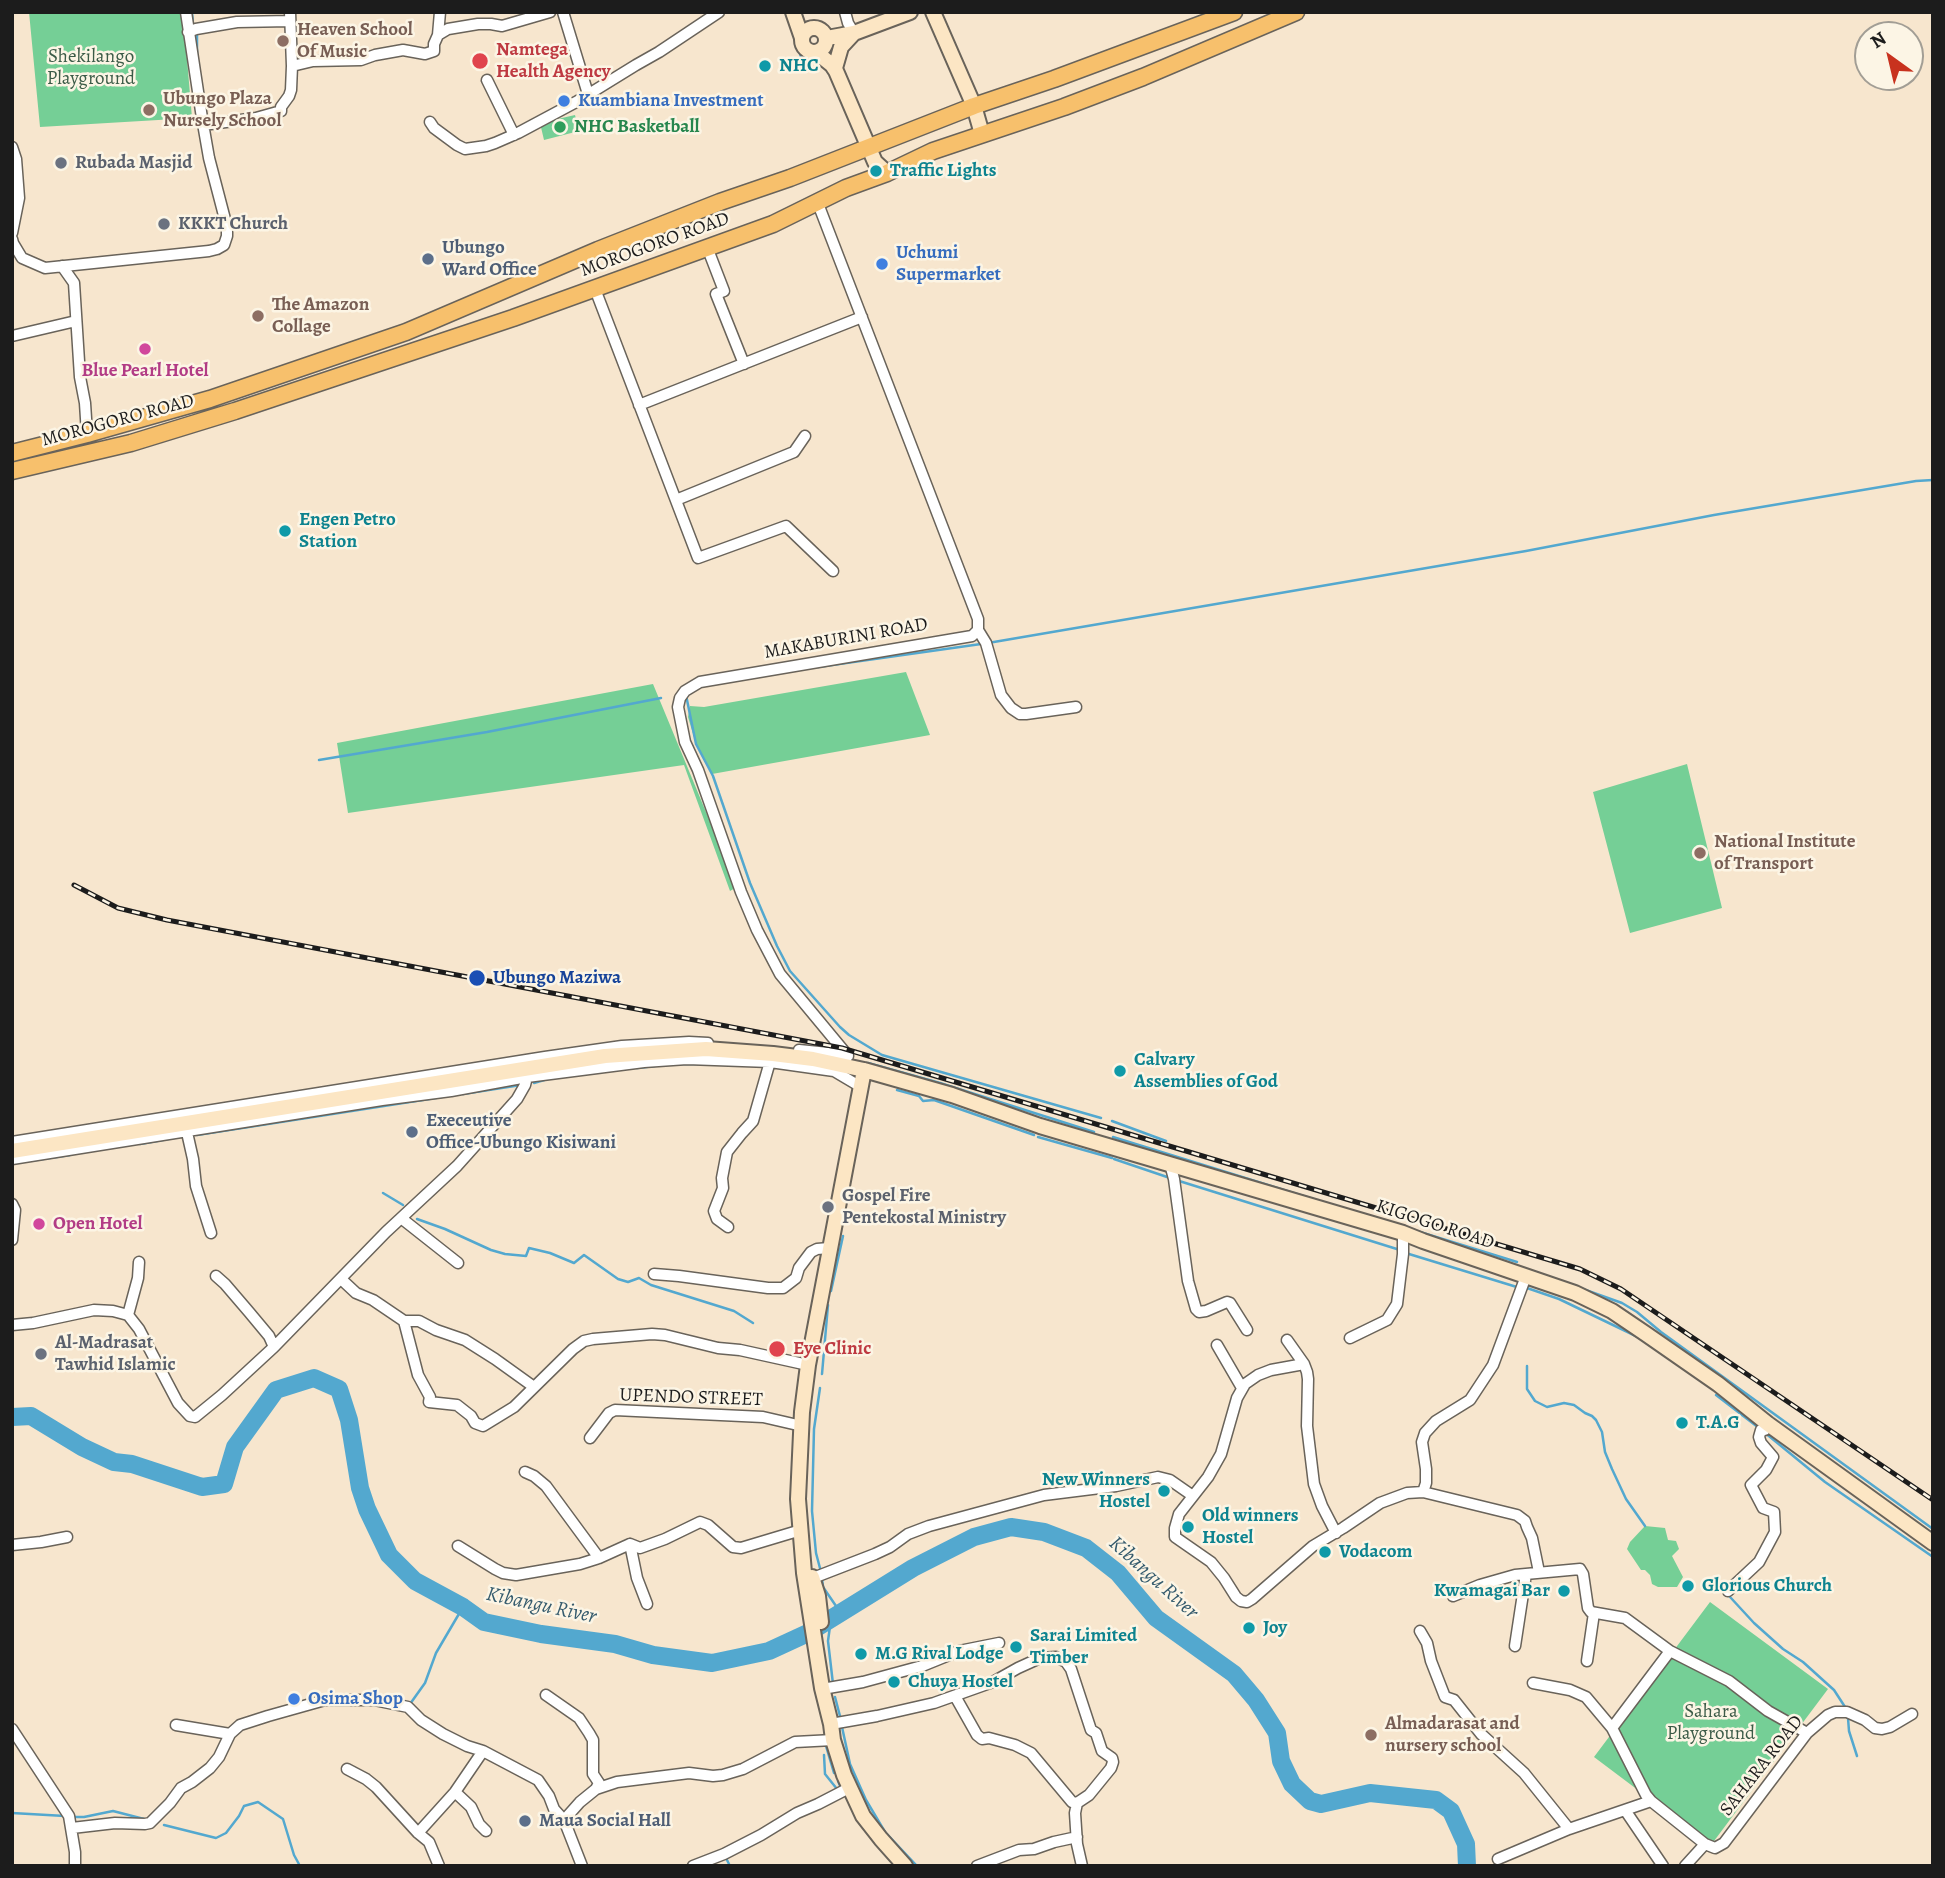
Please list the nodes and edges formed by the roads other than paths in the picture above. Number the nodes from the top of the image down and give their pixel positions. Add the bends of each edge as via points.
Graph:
1 (186, 12) edge
2 (440, 12) edge
3 (550, 12) edge
4 (563, 12) edge
5 (719, 12) edge
6 (793, 12) edge
7 (812, 12) edge
8 (845, 12) edge
9 (910, 12) edge
10 (933, 12) edge
11 (1234, 12) edge
12 (1296, 12) edge
13 (290, 17) edge
14 (877, 18) edge
15 (188, 32) junction
16 (823, 33) junction
17 (854, 33) junction
18 (438, 35) junction
19 (802, 38) junction
20 (816, 52) junction
21 (292, 66) junction
22 (835, 68) junction
23 (487, 80) dead end
24 (588, 94) junction
25 (974, 106) junction
26 (430, 122) dead end
27 (203, 125) junction
28 (982, 134) junction
29 (514, 135) junction
30 (12, 147) edge
31 (869, 147) junction
32 (887, 173) junction
33 (16, 199) edge
34 (817, 201) junction
35 (12, 236) edge
36 (706, 247) junction
37 (62, 266) junction
38 (594, 289) junction
39 (862, 317) junction
40 (76, 321) junction
41 (12, 335) edge
42 (744, 364) junction
43 (639, 405) junction
44 (87, 434) junction
45 (805, 436) dead end
46 (12, 453) edge
47 (12, 471) edge
48 (676, 500) junction
49 (833, 571) dead end
50 (978, 630) junction
51 (1076, 708) dead end
52 (771, 1058) junction
53 (854, 1064) junction
54 (526, 1073) junction
55 (861, 1087) junction
56 (186, 1128) junction
57 (12, 1142) edge
58 (12, 1151) edge
59 (12, 1159) edge
60 (1170, 1164) junction
61 (12, 1203) edge
62 (401, 1218) junction
63 (728, 1227) dead end
64 (211, 1233) dead end
65 (1403, 1233) junction
66 (12, 1240) edge
67 (829, 1248) junction
68 (139, 1262) dead end
69 (458, 1263) dead end
70 (654, 1274) dead end
71 (216, 1276) dead end
72 (1527, 1276) junction
73 (341, 1279) junction
74 (128, 1315) junction
75 (404, 1321) junction
76 (12, 1325) edge
77 (1247, 1330) dead end
78 (1350, 1338) dead end
79 (1287, 1340) dead end
80 (1217, 1345) dead end
81 (274, 1347) junction
82 (1304, 1364) junction
83 (808, 1365) junction
84 (534, 1387) junction
85 (1242, 1388) junction
86 (1768, 1424) junction
87 (802, 1426) junction
88 (590, 1438) dead end
89 (525, 1472) dead end
90 (1423, 1492) junction
91 (1193, 1496) junction
92 (1336, 1532) junction
93 (67, 1537) dead end
94 (801, 1537) junction
95 (631, 1544) junction
96 (1933, 1544) edge
97 (12, 1545) edge
98 (458, 1546) dead end
99 (599, 1558) junction
100 (1539, 1572) junction
101 (1526, 1574) junction
102 (813, 1578) junction
103 (1728, 1591) dead end
104 (1453, 1596) dead end
105 (813, 1597) junction
106 (648, 1604) dead end
107 (1594, 1613) junction
108 (1420, 1631) dead end
109 (820, 1643) junction
110 (999, 1643) dead end
111 (1516, 1646) dead end
112 (1670, 1651) junction
113 (1587, 1661) dead end
114 (1533, 1683) dead end
115 (828, 1688) junction
116 (546, 1695) dead end
117 (955, 1696) junction
118 (825, 1704) junction
119 (1912, 1714) dead end
120 (831, 1724) junction
121 (176, 1725) dead end
122 (1612, 1728) junction
123 (12, 1729) edge
124 (1807, 1733) junction
125 (230, 1734) junction
126 (833, 1740) junction
127 (483, 1751) junction
128 (347, 1769) dead end
129 (849, 1788) junction
130 (596, 1789) junction
131 (454, 1792) junction
132 (1651, 1801) junction
133 (1077, 1803) junction
134 (1625, 1810) junction
135 (564, 1820) junction
136 (72, 1828) junction
137 (1569, 1829) junction
138 (486, 1830) dead end
139 (418, 1833) junction
140 (1077, 1837) junction
141 (1705, 1844) junction
142 (1498, 1859) dead end
143 (75, 1866) edge
144 (439, 1866) edge
145 (582, 1866) edge
146 (693, 1866) edge
147 (905, 1866) edge
148 (977, 1866) edge
149 (1082, 1866) edge
150 (1663, 1866) edge
151 (1685, 1866) edge

1 - 15 street
2 - 18 street
3 - 18 street via 502,26 456,27
4 - 24 street
5 - 24 street
6 - 19 main road
7 - 16 main road
8 - 17 street
9 - 14 main road
10 - 25 main road
11 - 25 highway, MOROGORO ROAD
12 - 28 highway, MOROGORO ROAD via 1132,81
13 - 15 street
13 - 21 street
14 - 17 main road
15 - 27 street
16 - 17 main road
16 - 19 main road via 808,29
16 - 20 main road via 825,47
17 - 22 main road via 841,47
18 - 21 street via 433,51 425,54 402,50 361,60
19 - 20 main road via 805,49
20 - 22 main road
21 - 27 street via 289,96 281,111
22 - 31 main road
23 - 29 street
24 - 29 street
25 - 28 main road
25 - 31 highway, MOROGORO ROAD
26 - 29 street via 465,149
27 - 37 street via 227,227 224,245 209,251
28 - 32 highway, MOROGORO ROAD
30 - 33 street
31 - 32 main road via 875,162
31 - 44 highway, MOROGORO ROAD via 598,250 406,332 210,399
32 - 34 highway, MOROGORO ROAD
33 - 35 street
34 - 36 highway, MOROGORO ROAD via 773,224
34 - 39 street
35 - 37 street via 22,258 45,268
36 - 38 highway, MOROGORO ROAD
36 - 42 street via 724,291 716,294
37 - 40 street via 74,283
38 - 43 street
38 - 47 highway, MOROGORO ROAD via 234,411 131,443
39 - 42 street
39 - 50 street via 979,622
40 - 41 street
40 - 44 street
42 - 43 street
43 - 48 street
44 - 46 highway, MOROGORO ROAD
45 - 48 street via 794,452
48 - 49 street via 698,558 786,526
50 - 51 street via 1001,695 1015,712
50 - 53 street, MAKABURINI ROAD via 972,636 696,683 680,698 685,742 757,930 780,974
52 - 53 main road, KIGOGO ROAD
52 - 54 main road, KIGOGO ROAD via 706,1049 672,1051 605,1056
52 - 55 street via 834,1071
52 - 63 street via 753,1121 727,1152 723,1188 714,1211
53 - 55 main road
53 - 57 street via 761,1046 689,1042 622,1046
53 - 60 main road, KIGOGO ROAD
54 - 56 main road, KIGOGO ROAD
54 - 62 street via 517,1099 471,1152
55 - 67 main road
56 - 58 main road, KIGOGO ROAD
56 - 59 street
56 - 64 street via 196,1186
60 - 65 main road, KIGOGO ROAD
60 - 77 street via 1196,1310 1230,1303
61 - 66 street
62 - 69 street
62 - 73 street
65 - 72 main road, KIGOGO ROAD
65 - 78 street via 1396,1304 1387,1320
67 - 70 street via 811,1252 796,1278 783,1288
67 - 83 main road
68 - 74 street
71 - 81 street
72 - 86 main road, KIGOGO ROAD via 1612,1311
72 - 90 street via 1493,1365 1470,1400 1425,1433
73 - 75 street
73 - 81 street
74 - 76 street via 94,1310
74 - 81 street via 190,1416 207,1408
75 - 84 street via 419,1321 465,1340
75 - 84 street via 429,1402 457,1405 483,1426 514,1407
79 - 82 street
80 - 85 street
82 - 85 street via 1258,1375
82 - 92 street via 1314,1484
83 - 84 street via 652,1334 584,1341
83 - 87 main road
85 - 91 street via 1221,1454
86 - 96 main road, KIGOGO ROAD
86 - 103 street via 1759,1437 1773,1457 1751,1485 1763,1508 1774,1511 1775,1532 1759,1562
87 - 88 street, UPENDO STREET via 763,1418 615,1410
87 - 94 main road
89 - 99 street via 546,1486
90 - 92 street via 1380,1503
90 - 100 street via 1522,1517
91 - 92 street via 1179,1514 1175,1537 1211,1562 1241,1601 1252,1599 1312,1546
91 - 102 street via 1158,1477 1044,1495 929,1526
93 - 97 street
94 - 95 street via 733,1547 702,1522 640,1548
94 - 102 main road
94 - 105 main road
95 - 99 street
95 - 106 street
98 - 99 street via 503,1573 516,1575
100 - 101 street
100 - 107 street via 1580,1569 1588,1608
101 - 104 street
101 - 111 street
102 - 105 main road
105 - 109 main road
107 - 112 street via 1625,1618
107 - 113 street
108 - 137 street via 1445,1696 1524,1773
109 - 115 main road
109 - 118 main road
110 - 115 street
112 - 122 street
112 - 124 street via 1729,1681
114 - 122 street via 1582,1695
115 - 118 main road
116 - 130 street via 579,1718 593,1740
117 - 120 street
117 - 133 street via 977,1735 1024,1748 1066,1798
117 - 133 street via 1041,1658 1066,1662 1091,1730 1113,1762 1104,1779
118 - 120 main road
119 - 124 street, SAHARA ROAD via 1882,1729 1853,1714 1835,1712
120 - 126 main road
121 - 125 street
122 - 132 street
123 - 136 street via 69,1816
124 - 141 street, SAHARA ROAD via 1724,1843 1715,1847
125 - 127 street via 240,1725 310,1703 374,1700 408,1707 443,1734
125 - 136 street via 215,1763 181,1788 150,1823
126 - 129 main road
126 - 130 street via 794,1742 723,1775 657,1775
127 - 131 street
127 - 135 street via 538,1780
128 - 139 street via 376,1787
129 - 146 street
129 - 147 main road via 863,1816
130 - 135 street
131 - 138 street
131 - 139 street
132 - 134 street
132 - 141 street
133 - 140 street
134 - 137 street
134 - 150 street
135 - 145 street
136 - 143 street
137 - 142 street
139 - 144 street via 429,1842
140 - 148 street via 1019,1850
140 - 149 street
141 - 151 street

